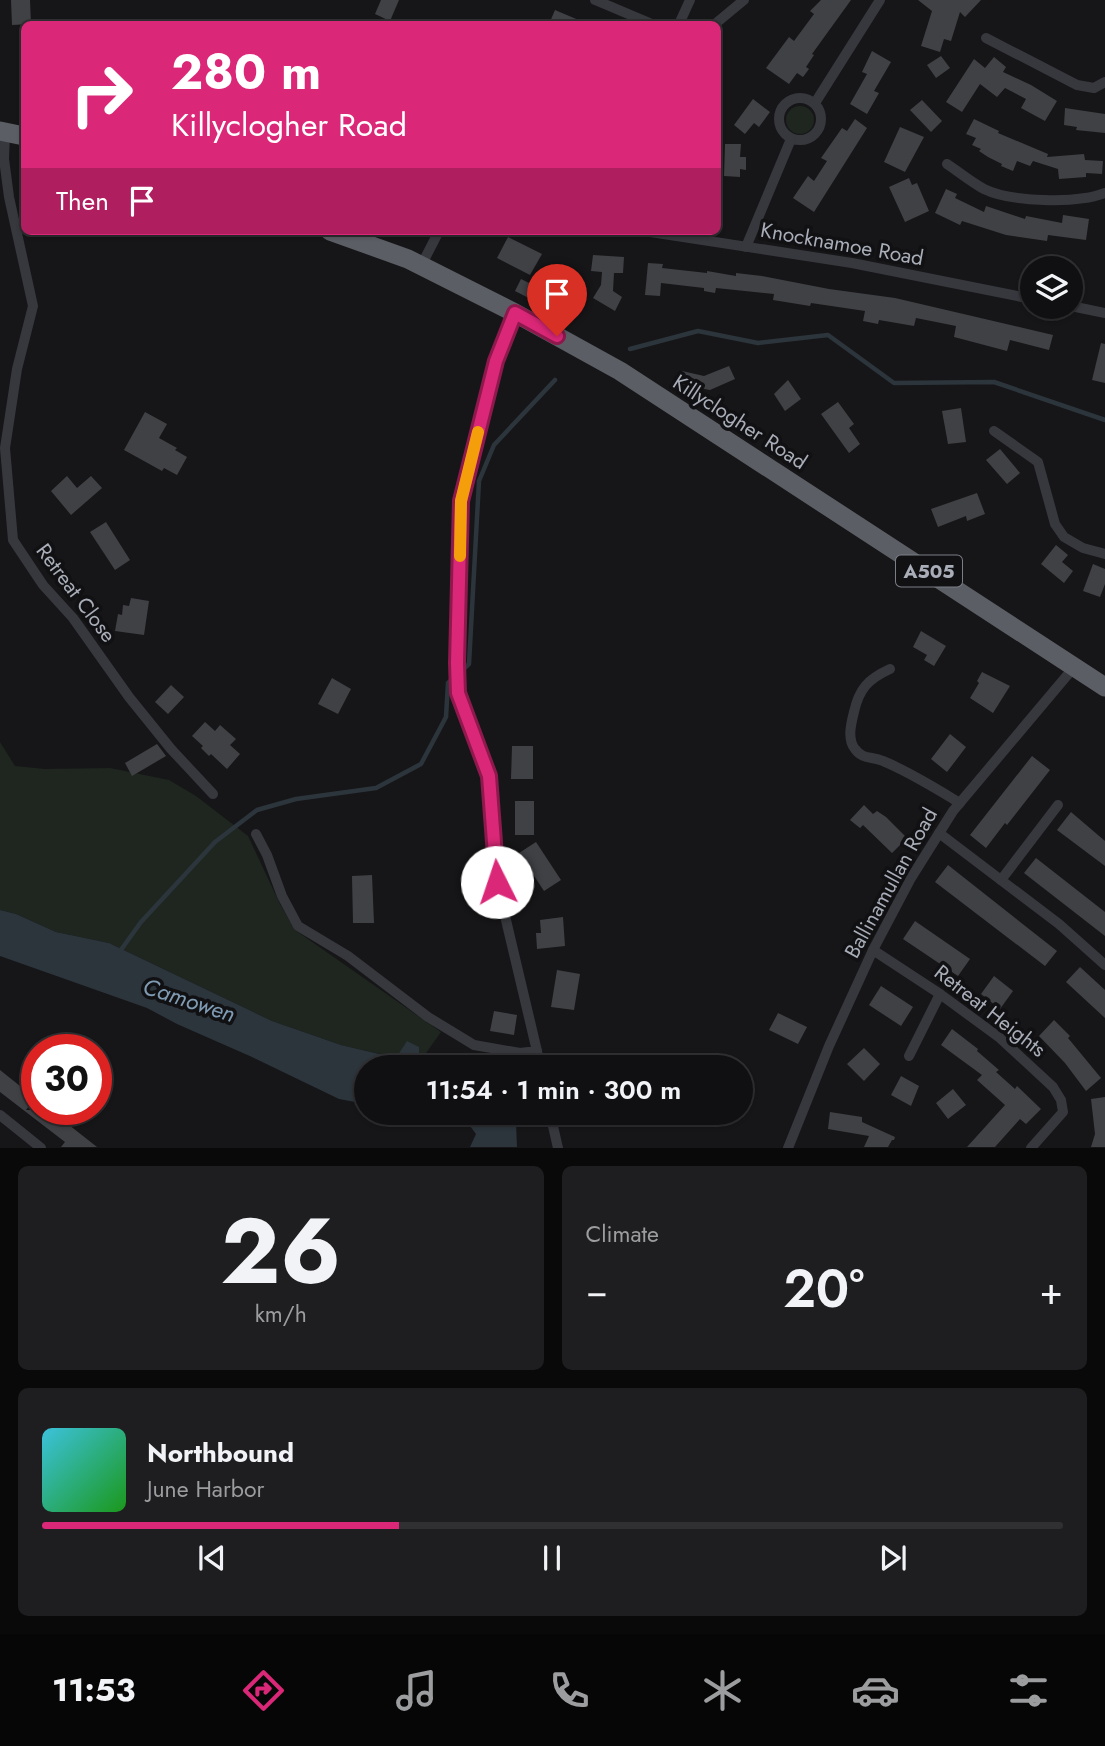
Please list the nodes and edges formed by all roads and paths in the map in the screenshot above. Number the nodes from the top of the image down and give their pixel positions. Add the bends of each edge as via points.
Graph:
1 (594, 0) edge
2 (690, 0) edge
3 (744, 0) edge
4 (880, 0) edge
5 (645, 21) edge
6 (681, 21) edge
7 (719, 21) edge
8 (986, 38) dead end
9 (1105, 83) edge
10 (815, 103) junction
11 (2, 132) edge
12 (21, 135) edge
13 (791, 139) junction
14 (947, 164) dead end
15 (1105, 194) edge
16 (340, 235) edge
17 (437, 235) edge
18 (670, 235) edge
19 (746, 247) junction
20 (421, 266) junction
21 (1020, 297) edge
22 (1083, 308) edge
23 (515, 313) junction
24 (1105, 313) edge
25 (994, 431) dead end
26 (1105, 554) edge
27 (1075, 666) junction
28 (890, 669) dead end
29 (1105, 687) edge
30 (213, 794) dead end
31 (960, 803) junction
32 (1058, 805) dead end
33 (939, 833) junction
34 (256, 834) dead end
35 (1001, 880) junction
36 (873, 950) junction
37 (1105, 965) edge
38 (940, 994) junction
39 (537, 1051) junction
40 (538, 1055) edge
41 (909, 1056) dead end
42 (0, 1115) edge
43 (553, 1125) edge
44 (41, 1147) edge
45 (558, 1147) edge
46 (788, 1147) edge
47 (1031, 1147) edge

1 - 5 street
2 - 6 street
3 - 7 street
4 - 10 street
8 - 9 street via 1077,85 1094,88
10 - 13 street via 822,119 816,135
10 - 13 street via 795,98 779,112 783,133
11 - 12 highway
11 - 30 street, Retreat Close via 9,197 33,306 17,369 5,448 13,540 129,697
13 - 19 street
14 - 15 street via 1005,197 1094,198
16 - 20 highway, Killyclogher Road / A505
17 - 20 street
18 - 19 street, Knocknamoe Road
19 - 21 street, Knocknamoe Road
20 - 23 highway, Killyclogher Road / A505
22 - 24 street
23 - 27 highway, Killyclogher Road / A505 via 620,371
23 - 39 street via 496,361 461,501 457,663 458,693 489,776 497,882
25 - 26 street via 1038,462 1055,524 1064,537
27 - 29 highway, Killyclogher Road / A505
27 - 31 street, Ballinamullan Road
28 - 31 street via 875,676 858,695 850,729 853,748
31 - 33 street, Ballinamullan Road
32 - 35 street
33 - 35 street
33 - 36 street, Ballinamullan Road
34 - 39 street via 298,926 474,1045 520,1053
35 - 37 street
36 - 38 street, Retreat Heights
36 - 46 street, Ballinamullan Road
38 - 41 street
38 - 47 street, Retreat Heights via 1000,1038 1061,1100 1063,1112
39 - 40 street
42 - 44 street
43 - 45 street

